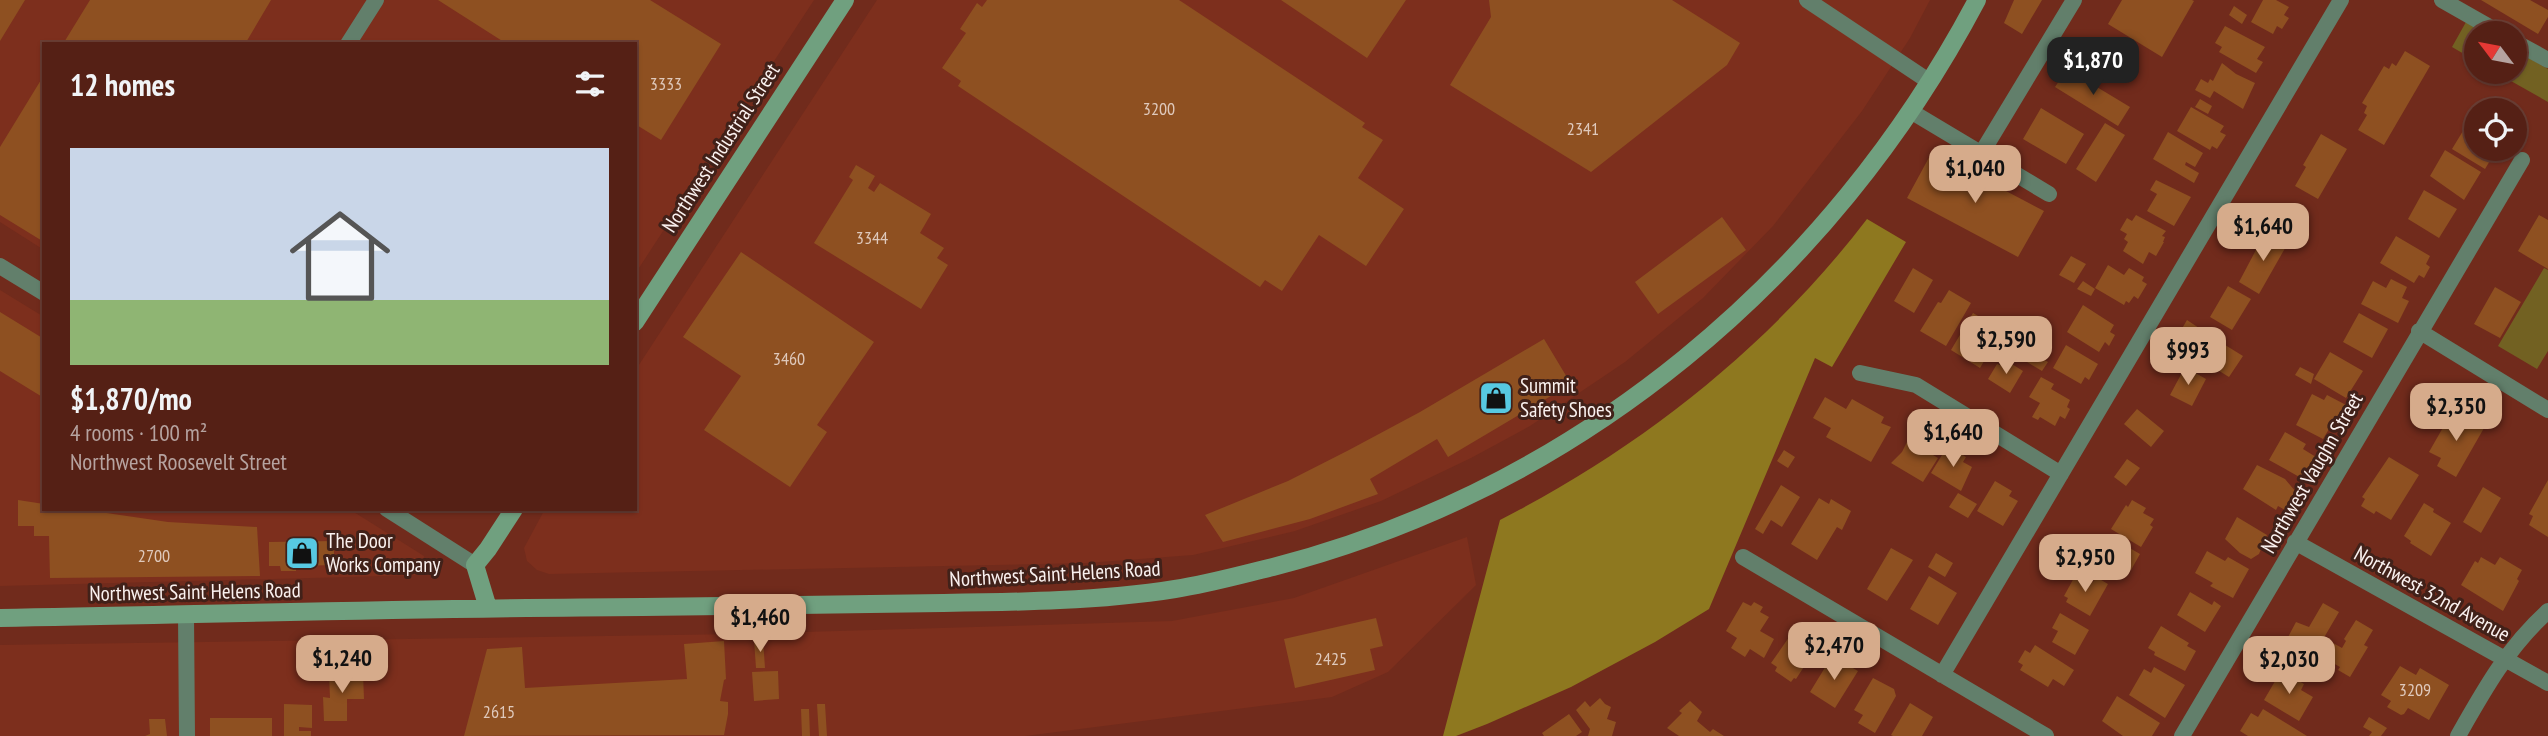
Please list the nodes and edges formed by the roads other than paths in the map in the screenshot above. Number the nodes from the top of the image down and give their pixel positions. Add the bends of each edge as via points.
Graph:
1 (376, 0) edge
2 (845, 0) edge
3 (1807, 0) edge
4 (1977, 0) edge
5 (2074, 0) edge
6 (2341, 0) edge
7 (2442, 0) edge
8 (2479, 21) edge
9 (349, 42) edge
10 (2527, 48) edge
11 (2548, 60) edge
12 (1930, 82) junction
13 (1912, 112) junction
14 (1981, 154) junction
15 (2521, 161) edge
16 (2049, 194) dead end
17 (0, 266) edge
18 (42, 292) edge
19 (637, 319) edge
20 (2419, 331) junction
21 (1860, 373) dead end
22 (2548, 410) edge
23 (2061, 474) junction
24 (390, 511) edge
25 (513, 511) edge
26 (2295, 542) junction
27 (1743, 557) dead end
28 (475, 565) junction
29 (488, 608) junction
30 (2548, 611) edge
31 (186, 615) junction
32 (0, 618) edge
33 (2504, 658) junction
34 (1942, 675) junction
35 (2548, 683) edge
36 (187, 736) edge
37 (2046, 736) edge
38 (2182, 736) edge
39 (2458, 736) edge

1 - 9 street
2 - 19 main road, Northwest Industrial Street
3 - 12 street
4 - 12 main road, Northwest Saint Helens Road
5 - 14 street
6 - 23 street
7 - 8 street
10 - 11 street
12 - 13 main road, Northwest Saint Helens Road
13 - 14 street
13 - 29 main road, Northwest Saint Helens Road via 1788,264 1671,371 1609,415 1476,494 1346,546 1227,579 1128,596 1006,602
14 - 16 street
15 - 20 street, Northwest Vaughn Street
17 - 18 street
20 - 22 street
20 - 26 street, Northwest Vaughn Street
21 - 23 street via 1916,386
23 - 34 street
24 - 28 street
25 - 28 main road
26 - 33 street, Northwest 32nd Avenue
26 - 38 street, Northwest Vaughn Street
27 - 34 street
28 - 29 main road
29 - 31 main road, Northwest Saint Helens Road
30 - 33 street
31 - 32 main road, Northwest Saint Helens Road
31 - 36 street
33 - 35 street, Northwest 32nd Avenue
33 - 39 street
34 - 37 street

